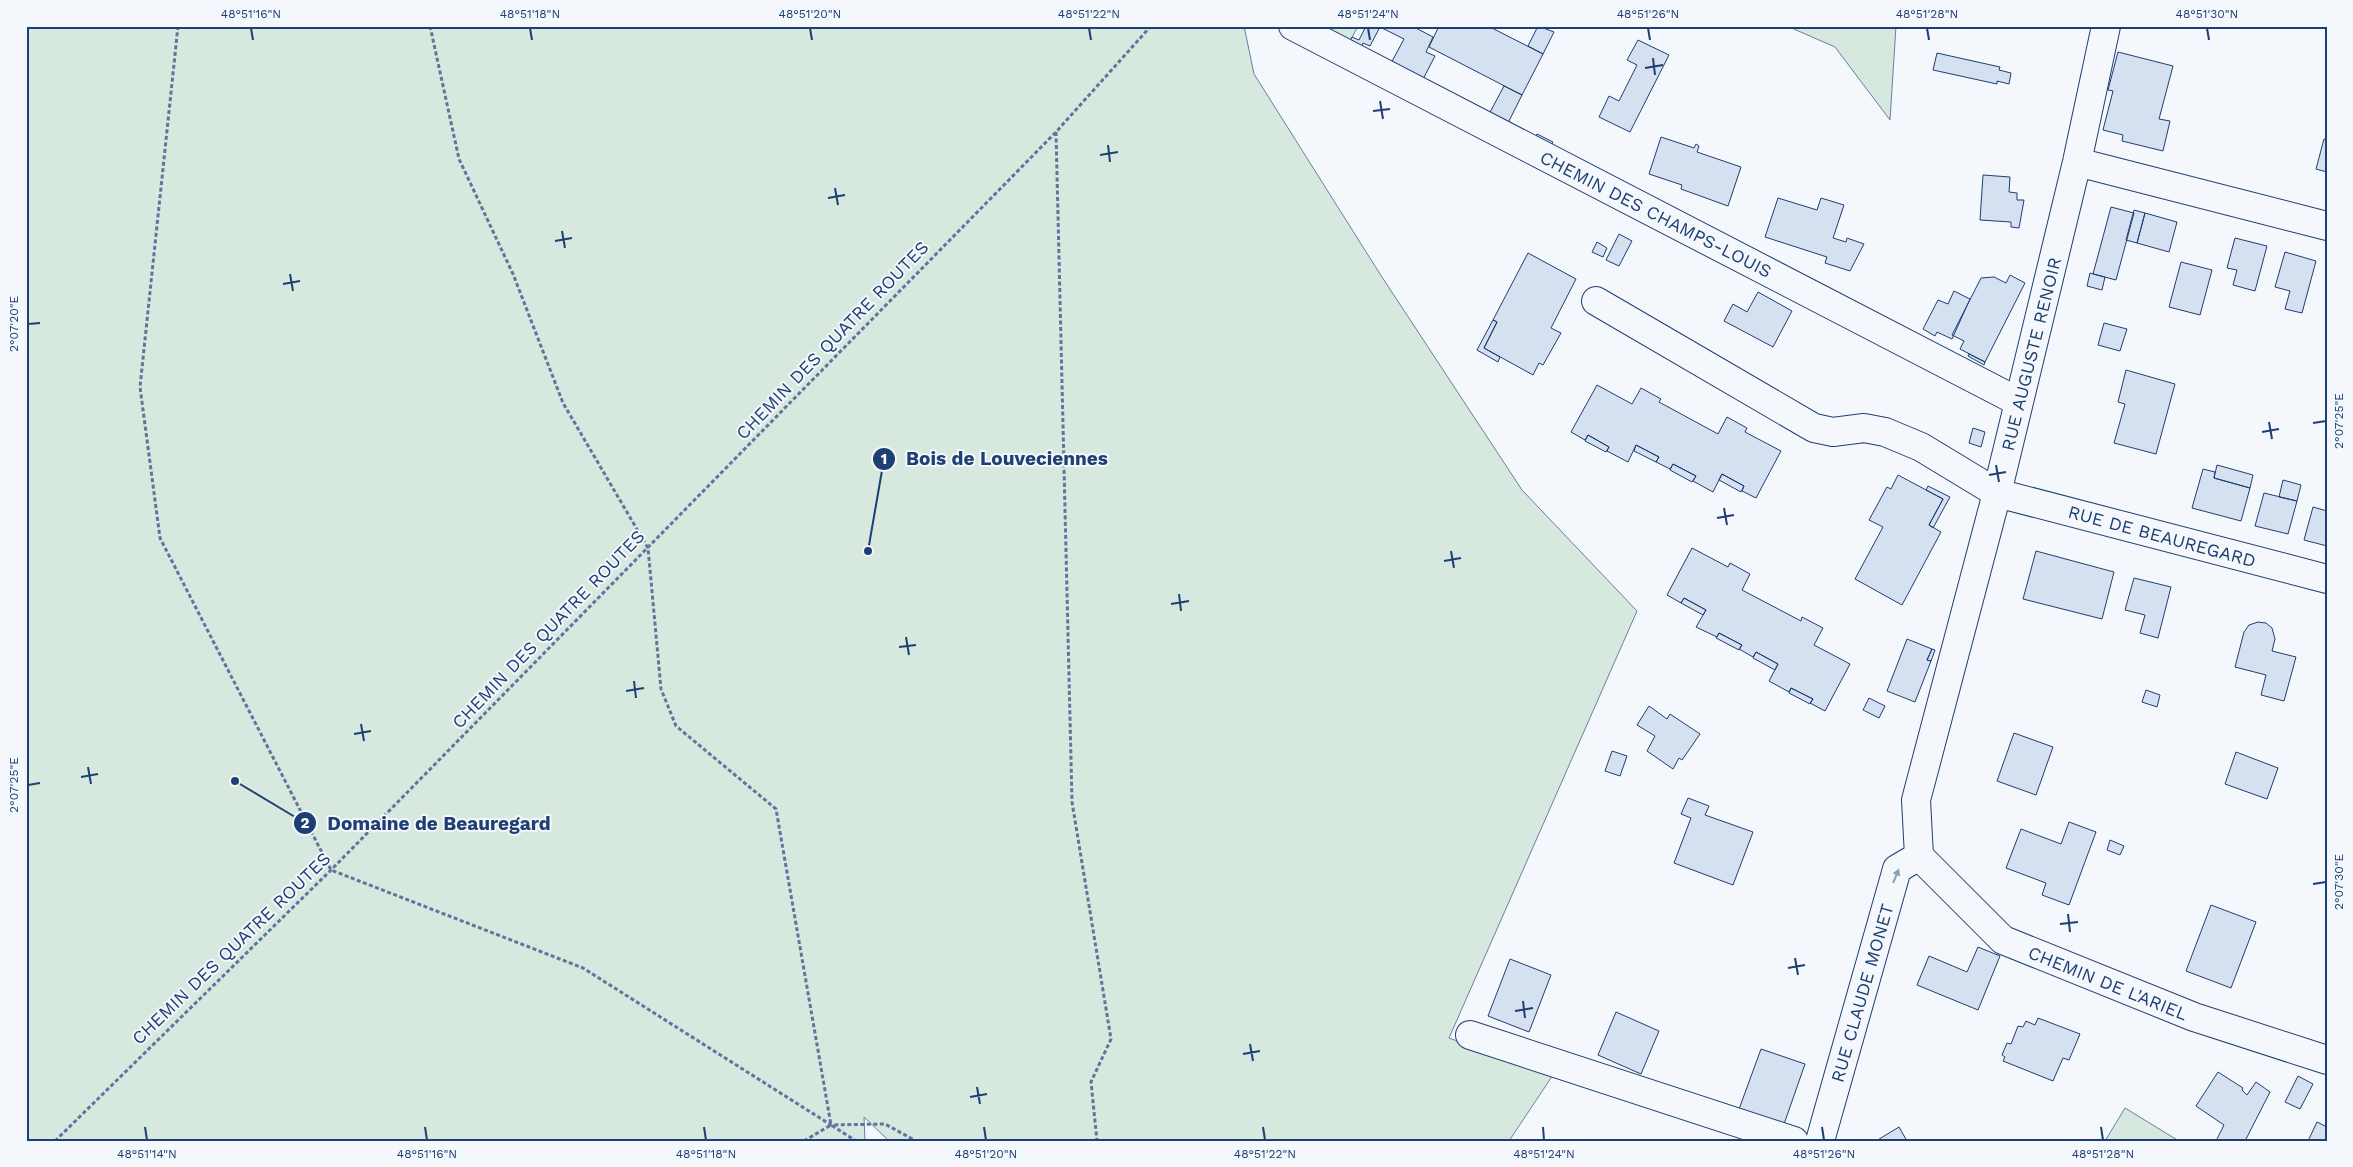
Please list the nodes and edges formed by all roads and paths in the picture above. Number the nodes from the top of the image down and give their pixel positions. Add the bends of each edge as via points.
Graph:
1 (178, 26) edge
2 (430, 26) edge
3 (1151, 26) edge
4 (1293, 26) edge
5 (2106, 26) edge
6 (1056, 132) junction
7 (2077, 162) junction
8 (2327, 226) edge
9 (1596, 301) dead end
10 (2019, 402) junction
11 (1997, 493) junction
12 (648, 548) junction
13 (2327, 578) edge
14 (1919, 856) junction
15 (331, 870) junction
16 (1470, 1035) dead end
17 (2327, 1060) edge
18 (831, 1125) junction
19 (26, 1138) edge
20 (29, 1141) edge
21 (55, 1141) edge
22 (804, 1141) edge
23 (856, 1141) edge
24 (916, 1141) edge
25 (1097, 1141) edge
26 (1794, 1141) edge
27 (1820, 1141) edge

1 - 15 path via 140,387 160,538
2 - 12 path via 459,160 513,274 563,403
3 - 6 path, CHEMIN DES QUATRE ROUTES
4 - 10 street, CHEMIN DES CHAMPS-LOUIS
5 - 7 street, RUE AUGUSTE RENOIR
6 - 12 path, CHEMIN DES QUATRE ROUTES
6 - 25 path via 1072,802 1111,1040 1092,1082
7 - 8 street
7 - 10 street, RUE AUGUSTE RENOIR
9 - 11 street, RUE DE BEAUREGARD via 1814,428 1834,432 1864,428 1885,432 1921,447
10 - 11 street, RUE AUGUSTE RENOIR
11 - 13 street, RUE DE BEAUREGARD
11 - 14 street, RUE AUGUSTE RENOIR via 1916,800
12 - 15 path, CHEMIN DES QUATRE ROUTES
12 - 18 path via 661,689 676,726 776,809
14 - 17 street, CHEMIN DE L'ARIEL via 2003,940 2194,1017
27 -> 14 street, RUE CLAUDE MONET via 1897,869
15 - 18 path via 583,968
15 - 21 path, CHEMIN DES QUATRE ROUTES
16 - 26 street
18 - 22 path
18 - 23 path
18 - 24 path via 885,1124
19 - 20 path

